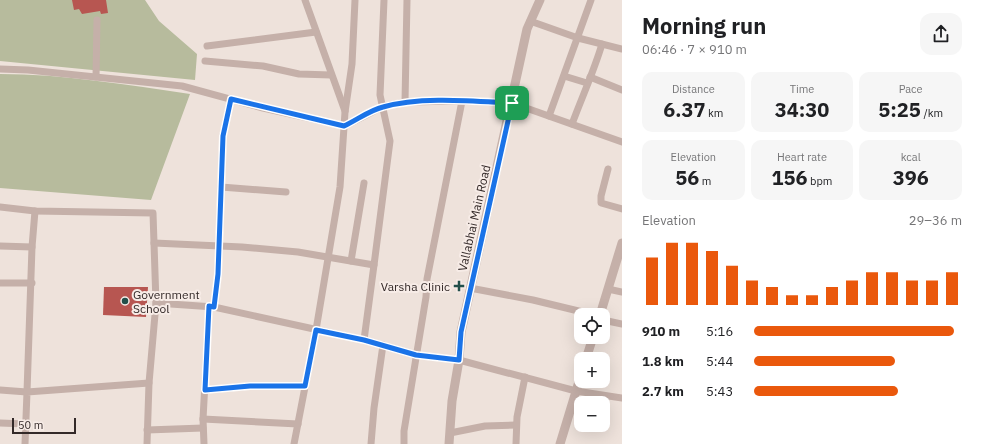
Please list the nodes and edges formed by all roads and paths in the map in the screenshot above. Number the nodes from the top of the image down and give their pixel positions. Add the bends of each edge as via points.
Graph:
1 (305, 0) edge
2 (355, 0) edge
3 (384, 0) edge
4 (407, 0) edge
5 (540, 0) edge
6 (591, 0) edge
7 (98, 20) dead end
8 (530, 21) junction
9 (316, 32) junction
10 (578, 38) junction
11 (602, 44) junction
12 (207, 46) dead end
13 (622, 49) edge
14 (205, 61) dead end
15 (0, 70) edge
16 (331, 75) junction
17 (564, 76) junction
18 (96, 77) junction
19 (589, 80) junction
20 (622, 90) edge
21 (231, 99) junction
22 (462, 101) junction
23 (405, 102) junction
24 (512, 103) junction
25 (382, 107) junction
26 (345, 112) junction
27 (549, 116) junction
28 (572, 124) junction
29 (344, 126) junction
30 (622, 142) edge
31 (608, 169) dead end
32 (364, 183) dead end
33 (221, 187) junction
34 (286, 192) dead end
35 (0, 207) edge
36 (622, 210) edge
37 (35, 211) junction
38 (154, 243) junction
39 (622, 243) edge
40 (0, 246) edge
41 (219, 246) junction
42 (32, 247) junction
43 (328, 257) junction
44 (351, 261) junction
45 (374, 265) junction
46 (0, 283) edge
47 (32, 283) junction
48 (470, 288) junction
49 (608, 289) junction
50 (622, 292) edge
51 (156, 303) junction
52 (212, 307) junction
53 (602, 308) edge
54 (574, 310) edge
55 (610, 321) edge
56 (622, 324) edge
57 (316, 330) junction
58 (364, 340) junction
59 (383, 344) junction
60 (416, 355) junction
61 (459, 360) junction
62 (525, 377) junction
63 (148, 384) junction
64 (305, 386) junction
65 (0, 390) edge
66 (205, 390) junction
67 (576, 390) junction
68 (27, 392) junction
69 (622, 398) edge
70 (203, 419) junction
71 (0, 423) edge
72 (26, 424) junction
73 (298, 424) junction
74 (516, 425) junction
75 (203, 428) junction
76 (147, 430) junction
77 (450, 433) junction
78 (25, 444) edge
79 (147, 444) edge
80 (204, 444) edge
81 (294, 444) edge
82 (371, 444) edge
83 (404, 444) edge
84 (449, 444) edge
85 (516, 444) edge
86 (560, 444) edge

1 - 9 street
2 - 26 street via 352,64
3 - 25 street via 380,95
4 - 23 street
5 - 8 street, Vallabhai Main Road
6 - 10 street
7 - 18 street
8 - 10 street
8 - 24 street, Vallabhai Main Road
9 - 12 street
9 - 16 street
10 - 11 street
10 - 17 street
11 - 13 street
11 - 19 street
14 - 16 street via 263,66 299,74
15 - 18 street via 28,70
16 - 26 street
17 - 19 street
17 - 27 street
18 - 21 street via 182,86
19 - 20 street
19 - 28 street
21 - 29 street
21 - 33 street via 223,136
22 - 23 street
22 - 24 street
22 - 60 street via 427,279
23 - 25 street
24 - 27 street
24 - 48 street, Vallabhai Main Road
25 - 29 street
25 - 45 street via 390,141
26 - 29 street
27 - 28 street
28 - 30 street
29 - 43 street via 340,187
31 - 36 street via 601,203
32 - 44 street
33 - 34 street
33 - 41 street
35 - 37 street
37 - 38 street via 153,213
37 - 42 street
38 - 41 street
38 - 51 street
39 - 49 street
40 - 42 street
41 - 43 street
41 - 52 street via 218,274
42 - 47 street
43 - 44 street
43 - 57 street
44 - 45 street
45 - 58 street
46 - 47 street
47 - 68 street
48 - 54 street
48 - 61 street, Vallabhai Main Road via 461,332
49 - 50 street
49 - 53 street
51 - 52 street
51 - 63 street
52 - 57 street
52 - 66 street
55 - 56 street
57 - 58 street
57 - 64 street
58 - 59 street
59 - 60 street
59 - 82 street
60 - 61 street
60 - 83 street
61 - 62 street
61 - 77 street, Vallabhai Main Road
62 - 67 street
62 - 74 street
63 - 68 street
63 - 76 street
64 - 66 street via 250,386
64 - 73 street
65 - 68 street
66 - 70 street
67 - 69 street
67 - 86 street
68 - 72 street
70 - 73 street
70 - 75 street
71 - 72 street
72 - 78 street
73 - 81 street
74 - 77 street via 485,426
74 - 85 street
75 - 76 street
75 - 80 street
76 - 79 street
77 - 84 street, Vallabhai Main Road

